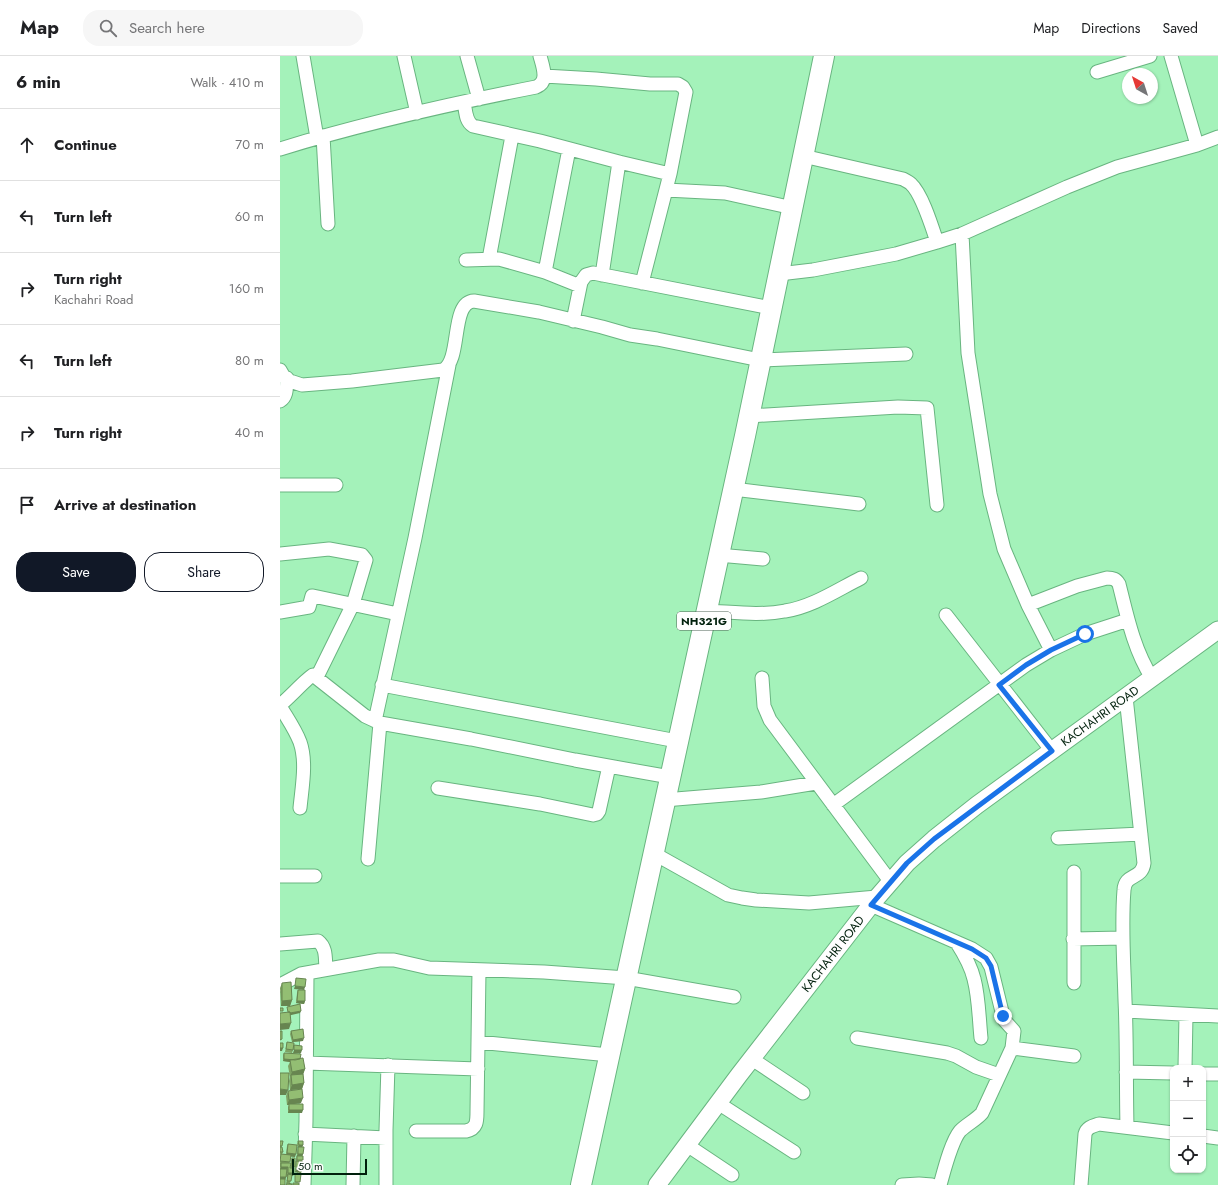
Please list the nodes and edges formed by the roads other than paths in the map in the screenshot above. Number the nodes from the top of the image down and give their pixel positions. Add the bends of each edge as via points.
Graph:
1 (303, 56) edge
2 (404, 56) edge
3 (467, 56) edge
4 (540, 56) edge
5 (824, 56) edge
6 (1150, 56) edge
7 (1172, 56) edge
8 (1097, 72) dead end
9 (544, 76) junction
10 (479, 99) junction
11 (464, 102) junction
12 (417, 113) junction
13 (512, 136) junction
14 (320, 137) junction
15 (1218, 137) edge
16 (1197, 145) junction
17 (280, 149) edge
18 (570, 149) junction
19 (803, 156) junction
20 (619, 162) junction
21 (670, 174) junction
22 (666, 190) junction
23 (793, 208) junction
24 (328, 224) dead end
25 (962, 234) junction
26 (937, 242) junction
27 (489, 259) junction
28 (466, 260) dead end
29 (545, 272) junction
30 (779, 274) junction
31 (602, 275) junction
32 (642, 283) junction
33 (580, 286) junction
34 (771, 308) junction
35 (573, 321) junction
36 (906, 354) dead end
37 (760, 360) junction
38 (449, 365) junction
39 (283, 374) edge
40 (280, 401) edge
41 (748, 416) junction
42 (280, 485) edge
43 (336, 485) dead end
44 (733, 489) junction
45 (859, 504) dead end
46 (937, 505) dead end
47 (280, 554) edge
48 (718, 555) junction
49 (763, 559) dead end
50 (861, 578) dead end
51 (353, 604) junction
52 (1028, 605) junction
53 (280, 612) edge
54 (706, 612) junction
55 (398, 614) junction
56 (946, 615) dead end
57 (1128, 620) junction
58 (1218, 630) edge
59 (1051, 650) junction
60 (317, 677) junction
61 (762, 678) dead end
62 (1152, 678) junction
63 (382, 685) junction
64 (999, 685) junction
65 (1126, 697) junction
66 (280, 706) edge
67 (377, 722) junction
68 (678, 741) junction
69 (1052, 751) junction
70 (608, 766) junction
71 (670, 777) junction
72 (816, 783) junction
73 (438, 788) dead end
74 (664, 800) junction
75 (833, 805) junction
76 (300, 808) dead end
77 (1141, 834) junction
78 (1058, 838) dead end
79 (653, 853) junction
80 (368, 859) dead end
81 (1074, 872) dead end
82 (280, 876) edge
83 (315, 876) dead end
84 (890, 881) junction
85 (874, 901) junction
86 (1123, 938) junction
87 (1073, 939) junction
88 (957, 943) junction
89 (280, 944) edge
90 (326, 969) junction
91 (480, 970) junction
92 (304, 973) junction
93 (280, 974) edge
94 (626, 978) junction
95 (1074, 983) dead end
96 (280, 985) edge
97 (734, 997) dead end
98 (1126, 1012) junction
99 (1186, 1015) junction
100 (1218, 1016) edge
101 (857, 1038) dead end
102 (981, 1038) dead end
103 (478, 1042) junction
104 (1012, 1048) junction
105 (609, 1055) junction
106 (1074, 1056) dead end
107 (752, 1059) junction
108 (306, 1063) junction
109 (388, 1065) junction
110 (1185, 1065) edge
111 (478, 1069) junction
112 (1126, 1072) junction
113 (1170, 1073) edge
114 (1206, 1074) edge
115 (1218, 1074) edge
116 (999, 1075) junction
117 (803, 1093) dead end
118 (718, 1103) junction
119 (1127, 1127) junction
120 (416, 1131) dead end
121 (1170, 1133) edge
122 (305, 1134) junction
123 (354, 1136) junction
124 (1206, 1136) edge
125 (386, 1138) junction
126 (1218, 1138) edge
127 (687, 1145) junction
128 (794, 1152) dead end
129 (732, 1175) dead end
130 (304, 1185) edge
131 (353, 1185) edge
132 (386, 1185) edge
133 (581, 1185) edge
134 (657, 1185) edge
135 (902, 1185) edge
136 (932, 1185) edge
137 (940, 1185) edge
138 (1081, 1185) edge

1 - 14 street
2 - 12 street
3 - 10 street
4 - 9 street
5 - 19 highway, NH321G
6 - 8 street
7 - 16 street
9 - 10 street via 541,85 536,87
9 - 21 street via 678,84 683,87 686,92
10 - 11 street
11 - 12 street
11 - 13 street via 467,119 473,126
12 - 14 street
13 - 18 street
13 - 27 street
14 - 17 street
14 - 24 street
15 - 16 street
16 - 25 street via 1116,167
18 - 20 street
18 - 29 street
19 - 23 highway, NH321G
19 - 26 street via 903,179 911,184 917,191
20 - 21 street
20 - 31 street
21 - 22 street
22 - 23 street via 726,193
22 - 32 street
23 - 30 highway, NH321G
25 - 26 street
25 - 52 street via 968,353 990,494 1004,549
26 - 30 street via 896,254
27 - 28 street
27 - 29 street via 499,259
29 - 33 street
30 - 34 highway, NH321G
31 - 32 street
31 - 33 street via 588,274
32 - 34 street
33 - 35 street
34 - 37 highway, NH321G
35 - 37 street via 630,335
35 - 38 street via 539,312 471,301 462,310
36 - 37 street
37 - 41 highway, NH321G
38 - 39 street via 443,370 302,385 290,381
38 - 55 street
39 - 40 street via 286,393
41 - 44 highway, NH321G
41 - 46 street via 898,407 927,408
42 - 43 street
44 - 45 street
44 - 48 highway, NH321G
47 - 51 street via 329,549 362,555 366,560
48 - 49 street
48 - 54 highway, NH321G
50 - 54 street via 789,611
51 - 53 street via 312,596 309,607
51 - 55 street
51 - 60 street
52 - 57 street via 1077,586 1112,578 1119,584
52 - 59 street
54 - 68 highway, NH321G
55 - 63 street
56 - 64 street
57 - 59 street via 1085,634
57 - 62 street via 1141,657
58 - 62 main road, KACHAHRI ROAD
59 - 64 street
60 - 66 street via 310,677
60 - 67 street via 365,716
61 - 72 street via 766,713
62 - 65 main road, KACHAHRI ROAD
63 - 67 street
63 - 68 street
64 - 69 street
64 - 75 street
65 - 69 main road, KACHAHRI ROAD
65 - 77 street
66 - 76 street via 302,748 304,759
67 - 70 street
67 - 80 street
68 - 71 highway, NH321G
69 - 84 main road, KACHAHRI ROAD via 934,839
70 - 71 street
70 - 73 street via 599,811 593,815
71 - 74 highway, NH321G
72 - 74 street via 761,792
72 - 75 street
74 - 79 highway, NH321G
75 - 84 street
77 - 78 street
77 - 86 street via 1143,869 1126,883
79 - 85 street via 728,894 742,898 809,903
79 - 94 highway, NH321G
81 - 87 street
82 - 83 street
84 - 85 main road, KACHAHRI ROAD
85 - 88 street
85 - 107 main road, KACHAHRI ROAD
86 - 87 street
86 - 98 street
87 - 95 street
88 - 102 street via 974,979
88 - 104 street via 981,954 989,962 1003,1016 1014,1031
89 - 90 street via 318,941 323,946
90 - 91 street via 394,960 429,968
90 - 92 street
91 - 94 street
91 - 103 street
92 - 93 street
92 - 96 street
92 - 108 street
94 - 97 street
94 - 105 highway, NH321G
98 - 99 street
98 - 112 street
99 - 100 street
99 - 110 street
101 - 116 street via 947,1053 976,1068
103 - 105 street
103 - 111 street
104 - 106 street
104 - 116 street
105 - 133 highway, NH321G
107 - 117 street
107 - 118 main road, KACHAHRI ROAD
108 - 109 street
108 - 122 street
109 - 111 street
109 - 125 street
111 - 120 street via 478,1112 473,1129
112 - 113 street
112 - 119 street
114 - 115 street
116 - 137 street via 982,1113 956,1137
118 - 127 main road, KACHAHRI ROAD
118 - 128 street
119 - 121 street
119 - 138 street via 1099,1124 1087,1130
122 - 123 street
122 - 130 street
123 - 125 street
123 - 131 street
124 - 126 street
125 - 132 street
127 - 129 street
127 - 134 main road, KACHAHRI ROAD
135 - 136 street

